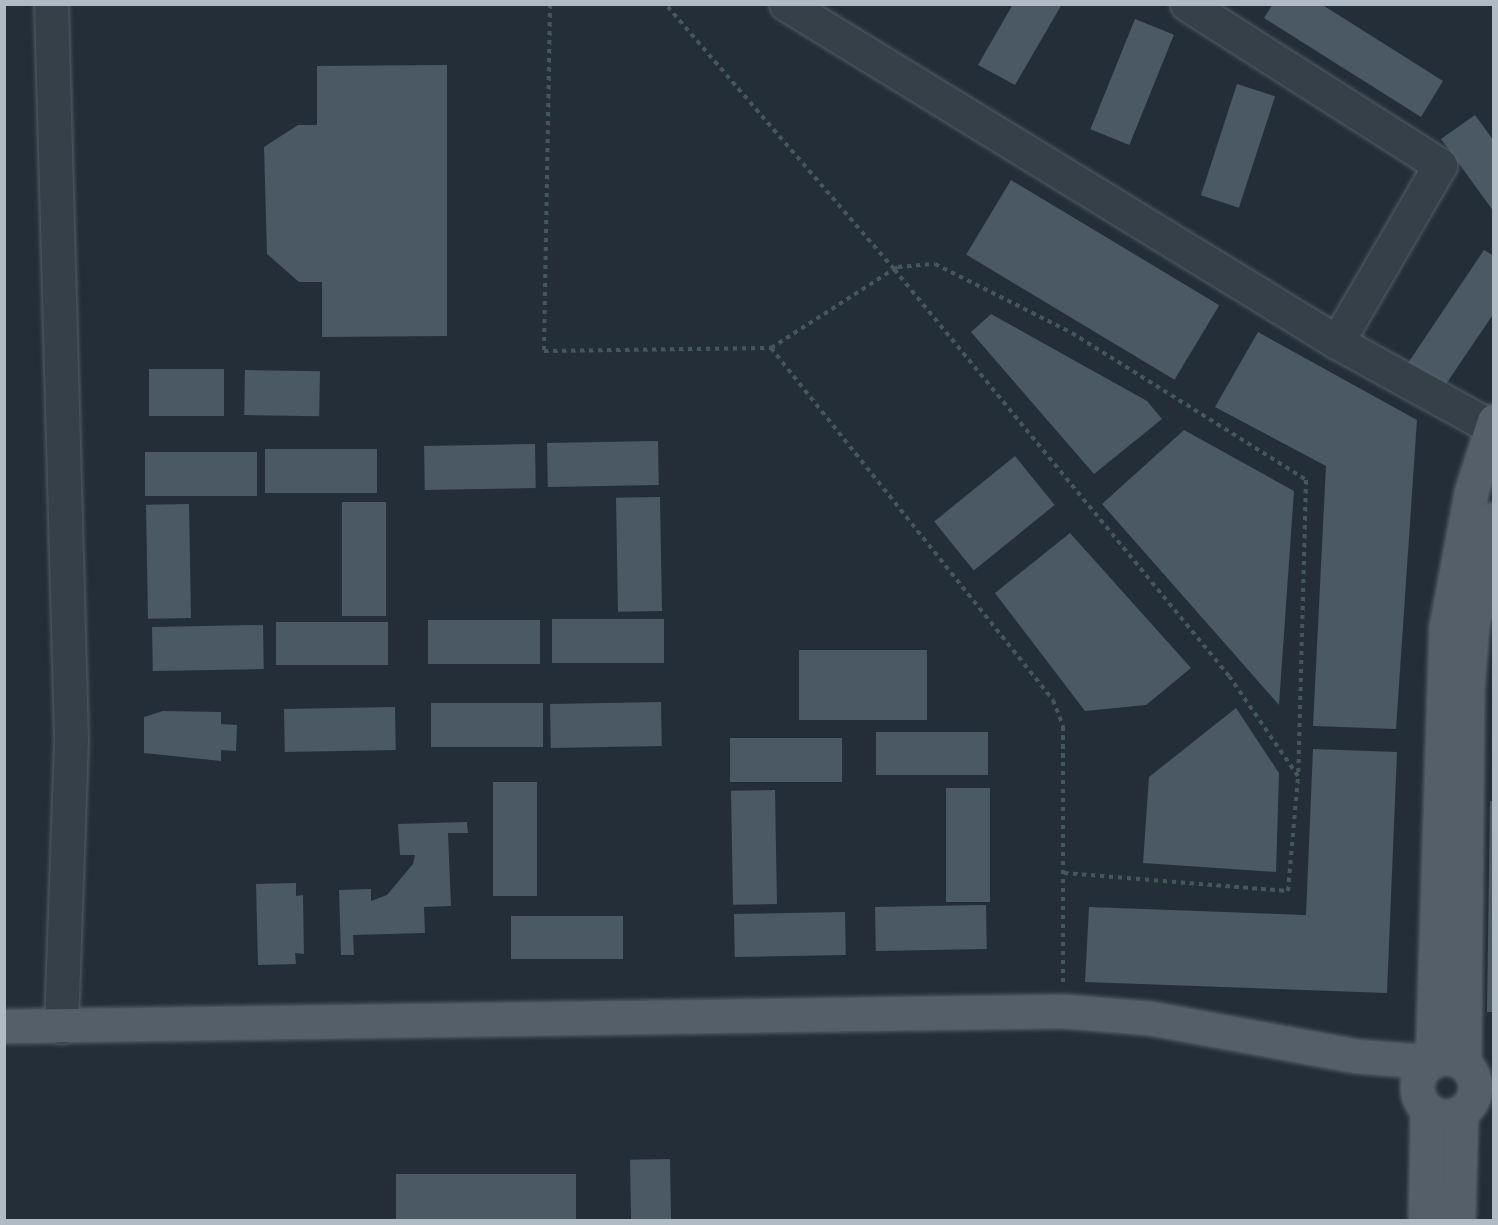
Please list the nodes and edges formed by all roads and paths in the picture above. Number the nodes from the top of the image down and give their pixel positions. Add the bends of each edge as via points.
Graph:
1 (51, 4) edge
2 (550, 4) edge
3 (665, 4) edge
4 (1187, 4) edge
5 (798, 8) edge
6 (894, 269) junction
7 (1337, 342) junction
8 (771, 348) junction
9 (1492, 424) edge
10 (1494, 519) edge
11 (1298, 776) junction
12 (1064, 873) junction
13 (1063, 1011) junction
14 (4, 1026) edge
15 (61, 1027) junction
16 (1357, 1056) junction
17 (1443, 1063) junction
18 (1423, 1103) junction
19 (1474, 1112) edge
20 (1425, 1221) edge
21 (1458, 1221) edge

1 - 15 street via 71,739
2 - 8 path via 544,351
3 - 6 path
4 - 7 street via 1440,165
5 - 7 street
6 - 8 path
6 - 11 path via 1229,676
6 - 11 path via 935,264 1072,333 1306,480
7 - 9 street
8 - 12 path via 1053,700 1063,726
9 - 17 main road via 1471,492 1446,626
10 - 17 main road via 1472,627
11 - 12 path via 1288,891
12 - 13 path
13 - 15 main road
13 - 16 main road via 1150,1018
14 - 15 main road
16 - 17 main road
16 - 18 main road
17 - 18 main road via 1420,1074
17 - 19 main road via 1475,1089
18 - 19 main road via 1444,1116
18 - 20 main road
19 - 21 main road

